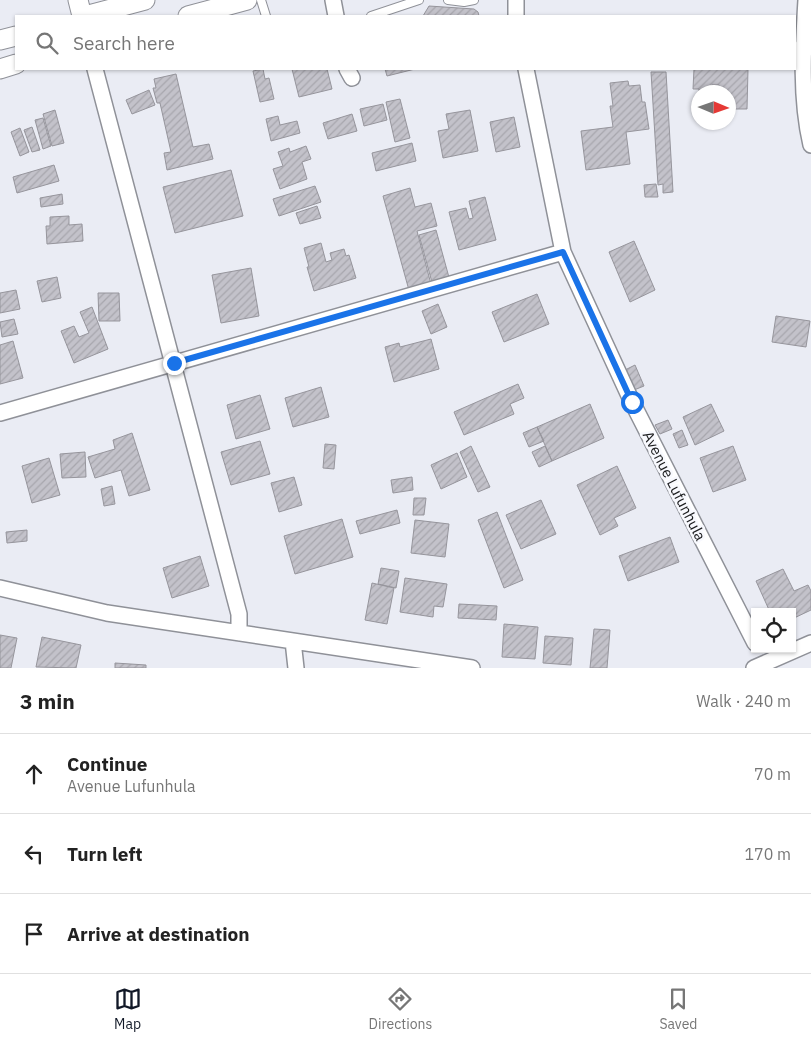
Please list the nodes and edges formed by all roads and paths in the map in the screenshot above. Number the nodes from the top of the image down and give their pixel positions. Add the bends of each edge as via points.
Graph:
1 (78, 0) edge
2 (145, 0) edge
3 (247, 0) edge
4 (261, 0) edge
5 (332, 0) edge
6 (419, 0) edge
7 (448, 0) edge
8 (474, 0) edge
9 (516, 0) edge
10 (806, 0) edge
11 (83, 15) edge
12 (87, 15) edge
13 (192, 15) edge
14 (266, 15) edge
15 (336, 15) edge
16 (374, 15) edge
17 (516, 15) edge
18 (15, 36) edge
19 (0, 40) edge
20 (807, 45) edge
21 (15, 64) edge
22 (0, 68) edge
23 (95, 70) edge
24 (526, 70) edge
25 (811, 145) edge
26 (563, 252) junction
27 (174, 363) junction
28 (0, 413) edge
29 (0, 588) edge
30 (239, 633) junction
31 (751, 635) edge
32 (293, 641) junction
33 (811, 643) edge
34 (759, 653) edge
35 (763, 666) edge
36 (296, 668) edge
37 (472, 668) edge

1 - 11 street
2 - 12 street
3 - 13 street
4 - 14 lane
5 - 15 street
6 - 16 lane
7 - 8 lane
9 - 17 street
10 - 20 street
18 - 19 street
20 - 25 street via 805,110
21 - 22 street
23 - 27 street
24 - 26 street, Avenue Lufunhula
26 - 27 street
26 - 31 street, Avenue Lufunhula via 632,402
27 - 28 street
27 - 30 street via 239,614
29 - 30 street via 107,613
30 - 32 street
32 - 36 street
32 - 37 street
33 - 35 street
34 - 35 street

